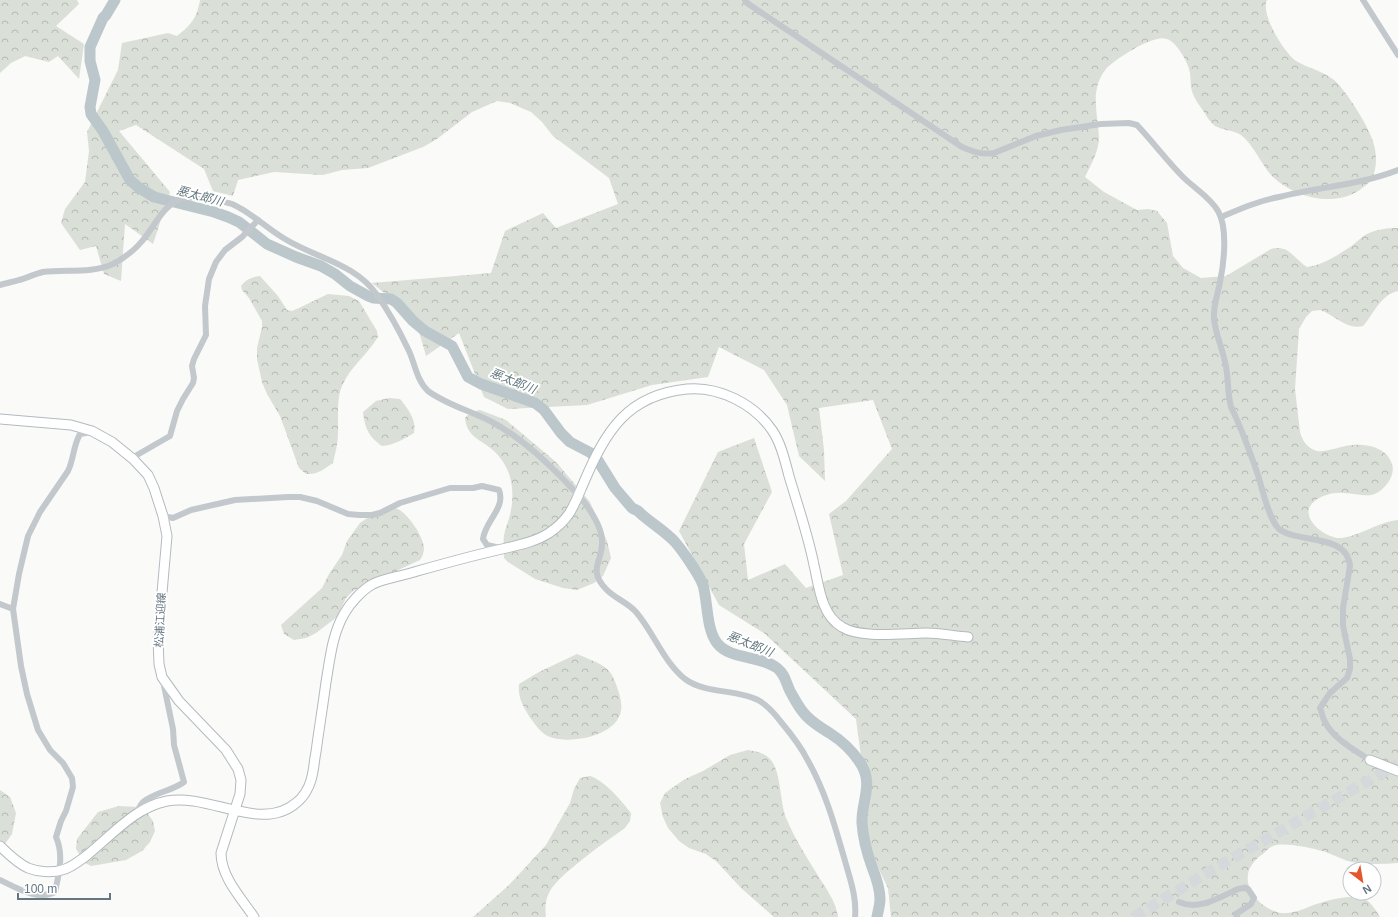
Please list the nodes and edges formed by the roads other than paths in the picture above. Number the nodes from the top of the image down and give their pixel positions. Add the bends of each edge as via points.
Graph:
1 (745, 0) edge
2 (1363, 0) edge
3 (1398, 55) edge
4 (1398, 170) edge
5 (1221, 217) junction
6 (258, 220) junction
7 (0, 285) edge
8 (0, 419) edge
9 (92, 431) junction
10 (133, 459) junction
11 (578, 495) junction
12 (163, 516) junction
13 (503, 549) junction
14 (0, 604) edge
15 (13, 609) junction
16 (968, 637) dead end
17 (162, 677) junction
18 (1370, 760) joint
19 (1398, 771) edge
20 (235, 811) junction
21 (136, 815) junction
22 (0, 846) edge
23 (60, 870) junction
24 (0, 880) edge
25 (1179, 902) dead end
26 (254, 917) edge
27 (855, 917) edge
28 (1237, 917) edge

1 - 5 street via 905,110 962,147 979,154 994,153 1060,130 1129,122 1137,125 1183,177 1212,202
2 - 3 street
4 - 5 street via 1356,182 1279,196
5 - 18 street via 1225,249 1214,320 1228,376 1231,407 1267,506 1278,528 1288,534 1336,546 1345,552 1349,559 1343,626 1350,669 1347,678 1330,693 1320,708 1329,729
6 - 7 street via 232,204 206,198 180,199 164,212 136,248 112,264 100,268 39,273
6 - 10 street via 225,250 216,262 209,279 205,306 206,335 192,366 193,383 177,411 170,436
6 - 11 street via 288,241 340,264 369,285 396,325 426,389 509,432 551,466
8 - 9 street, 松浦江迎線 via 71,425
9 - 10 street, 松浦江迎線 via 112,442
9 - 15 street via 80,434 68,471 40,512 28,536
10 - 12 street, 松浦江迎線 via 148,475
11 - 13 street via 571,512 552,531 526,544
11 - 16 street via 604,441 632,408 659,394 681,390 706,389 723,394 751,409 774,432 809,540 823,600 828,614 842,628 872,634 930,633
11 - 27 street via 599,528 602,542 596,573 599,581 639,615 669,662 690,682 756,699 777,717 798,743 812,767 837,831 855,900
12 - 13 street via 173,518 202,507 235,500 288,497 317,501 348,514 372,515 436,491 482,486 499,490 502,497 500,505 483,532 482,539 486,545
12 - 17 street, 松浦江迎線 via 167,536 158,638
13 - 20 street via 374,583 359,595 344,613 332,646 311,781 306,792 288,809 273,815
14 - 15 street
15 - 23 street via 21,666 38,730 72,778 73,788 56,837 60,847
17 - 20 street, 松浦江迎線 via 179,701 226,750 238,769 241,780
17 - 21 street via 174,745 184,782 142,803
18 - 19 street
20 - 21 street via 185,799 164,802
20 - 26 street, 松浦江迎線 via 221,853 221,861 228,878
21 - 23 street via 74,865
22 - 23 street via 28,868 45,872
23 - 24 street via 55,892 48,895 24,891
25 - 28 street via 1195,905 1206,903 1238,889 1248,889 1254,898 1251,904 1236,914

